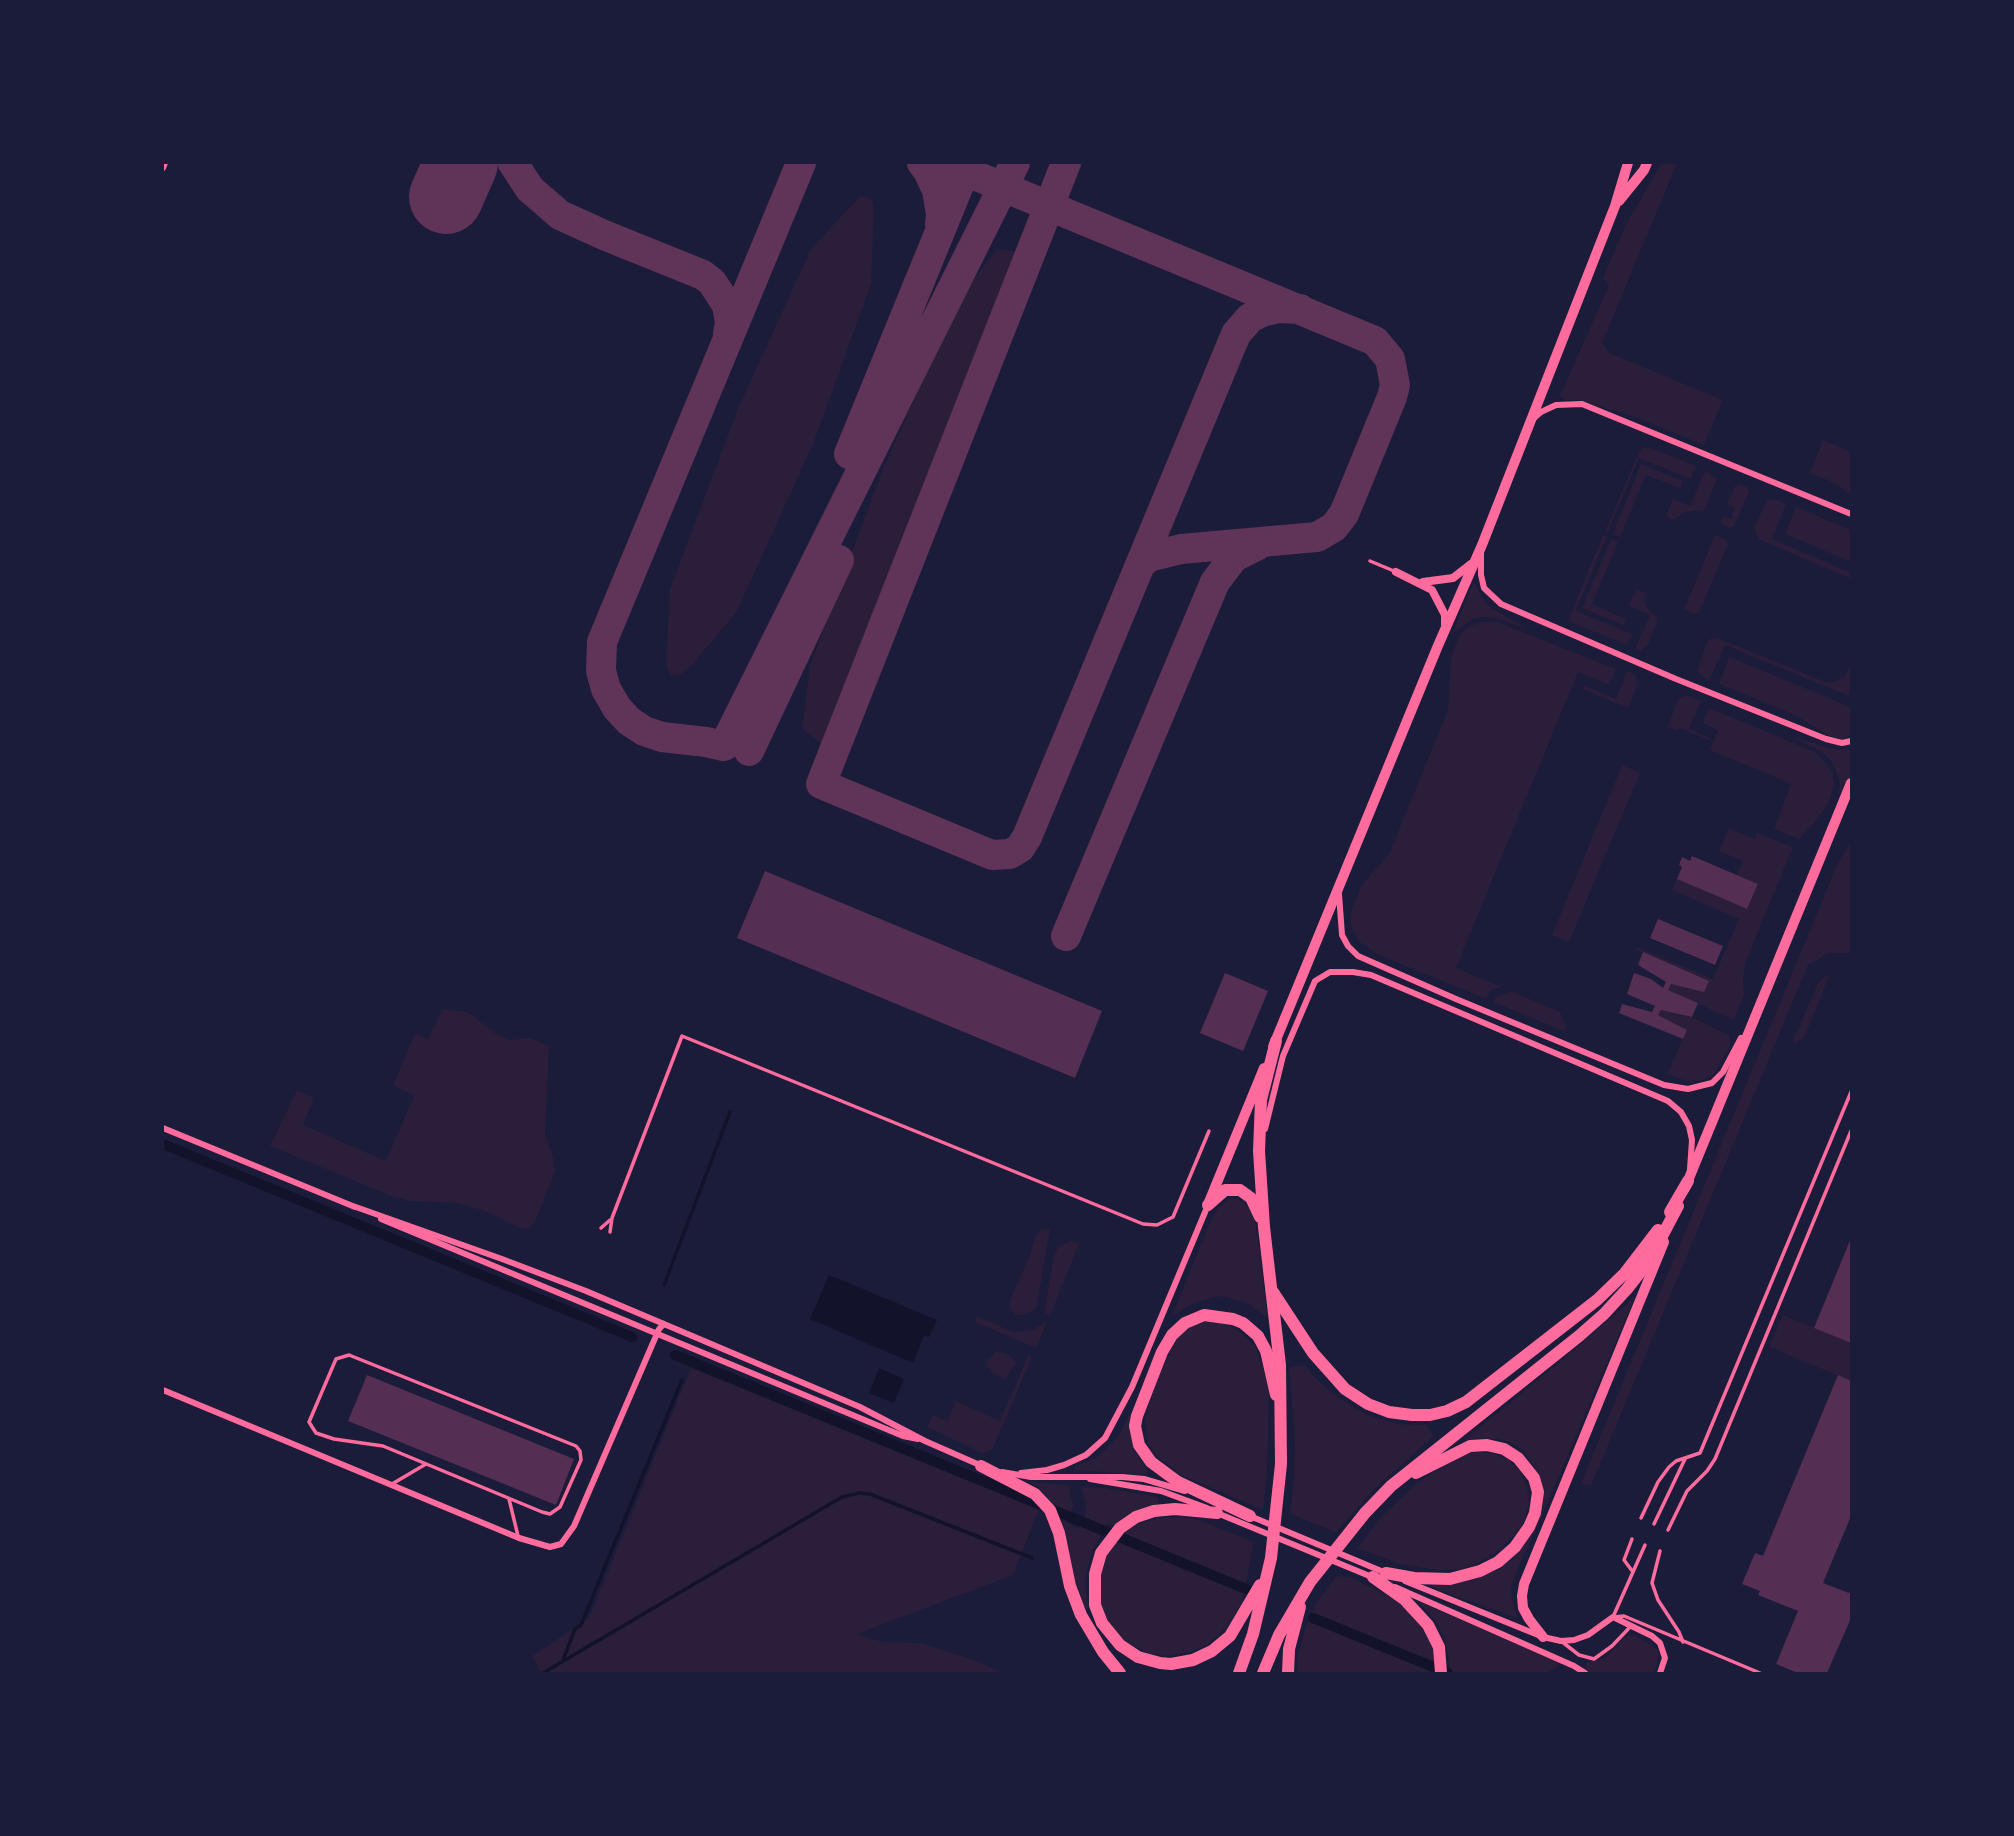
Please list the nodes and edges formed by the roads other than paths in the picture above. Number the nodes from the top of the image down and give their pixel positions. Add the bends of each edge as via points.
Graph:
1 (165, 163) edge
2 (1628, 163) edge
3 (1647, 163) edge
4 (163, 168) edge
5 (1615, 206) junction
6 (1525, 430) junction
7 (1851, 514) edge
8 (1482, 545) junction
9 (1475, 559) junction
10 (1370, 561) dead end
11 (1396, 572) joint
12 (1419, 582) junction
13 (1445, 628) junction
14 (1851, 741) edge
15 (1851, 783) edge
16 (1339, 888) junction
17 (1753, 1018) junction
18 (1276, 1041) junction
19 (1851, 1092) edge
20 (163, 1128) edge
21 (1851, 1130) edge
22 (1209, 1131) dead end
23 (1259, 1151) junction
24 (1688, 1181) junction
25 (1208, 1205) junction
26 (353, 1206) junction
27 (1678, 1206) junction
28 (612, 1218) junction
29 (1264, 1227) junction
30 (601, 1228) dead end
31 (610, 1232) dead end
32 (1271, 1289) junction
33 (664, 1324) junction
34 (657, 1335) junction
35 (163, 1390) edge
36 (1283, 1431) junction
37 (925, 1441) junction
38 (1685, 1459) junction
39 (426, 1464) junction
40 (981, 1466) junction
41 (1008, 1474) junction
42 (1074, 1477) junction
43 (391, 1484) junction
44 (1391, 1486) junction
45 (509, 1499) junction
46 (1217, 1513) junction
47 (1250, 1516) junction
48 (1641, 1518) dead end
49 (1654, 1524) dead end
50 (1668, 1530) dead end
51 (519, 1538) junction
52 (1633, 1539) dead end
53 (1645, 1545) dead end
54 (1660, 1551) dead end
55 (1272, 1553) junction
56 (1633, 1572) junction
57 (1386, 1573) junction
58 (1373, 1577) junction
59 (1305, 1590) junction
60 (1613, 1617) junction
61 (1630, 1626) junction
62 (1543, 1637) junction
63 (1561, 1641) junction
64 (1683, 1642) junction
65 (1441, 1668) edge
66 (1120, 1673) edge
67 (1239, 1673) edge
68 (1263, 1673) edge
69 (1288, 1673) edge
70 (1585, 1673) edge
71 (1660, 1673) edge
72 (1760, 1673) edge

1 - 4 street
2 - 5 highway
3 - 5 highway
5 - 6 highway
6 - 7 street via 1548,408 1582,404
6 - 8 highway
8 - 9 highway
8 - 14 street via 1482,581 1501,604 1826,740
9 - 12 street via 1453,578
9 - 13 highway
10 - 11 lane
11 - 12 street
12 - 13 street via 1440,602
13 - 16 highway
15 - 17 highway
16 - 17 street via 1342,935 1359,956 1664,1085 1696,1089 1712,1083
16 - 18 highway
17 - 24 highway
18 - 23 highway via 1261,1100
18 - 25 highway
19 - 38 lane via 1700,1452
20 - 26 street
21 - 50 lane via 1715,1459 1687,1491
22 - 28 lane via 1173,1217 1157,1225 1143,1224 682,1036
23 - 24 street via 1283,1056 1315,981 1324,974 1344,971 1371,975 1668,1101 1682,1112 1692,1133
23 - 29 highway
24 - 27 highway
24 - 32 highway via 1646,1248 1612,1287 1474,1396 1439,1413 1389,1412 1345,1389 1313,1353
25 - 29 highway via 1225,1190 1240,1190 1254,1203
25 - 41 street via 1132,1387 1105,1438 1086,1455 1047,1470
26 - 33 street
26 - 34 street
27 - 44 highway via 1649,1261 1604,1314
27 - 62 highway via 1524,1584 1523,1608
28 - 30 lane
28 - 31 lane
29 - 32 highway
32 - 36 highway
33 - 34 street
33 - 37 street via 860,1407
34 - 37 street
34 - 51 street via 566,1538 550,1547
35 - 43 street
36 - 47 highway via 1266,1351 1251,1329 1233,1318 1214,1315 1195,1318 1178,1328 1162,1352 1137,1416 1139,1445 1163,1473
36 - 55 highway
37 - 40 street
38 - 48 lane via 1664,1473
38 - 49 lane
39 - 43 lane
39 - 45 lane
39 - 45 lane via 383,1446 324,1437 311,1428 309,1422 336,1359 358,1358 568,1441 580,1451 581,1460 554,1512
40 - 41 street
40 - 66 highway via 1041,1499 1054,1518 1077,1608
41 - 42 street
42 - 46 street via 1161,1491
42 - 47 street via 1143,1479
43 - 51 street
44 - 57 highway via 1462,1448 1487,1444 1504,1448 1525,1464 1538,1498 1523,1537 1489,1567 1450,1579
44 - 59 highway
45 - 51 lane
46 - 55 highway via 1154,1511 1136,1517 1107,1543 1095,1574 1094,1594 1098,1615 1120,1645 1138,1657 1171,1664 1192,1660 1222,1644 1244,1616
46 - 58 street
47 - 57 street
52 - 56 lane via 1624,1560
53 - 56 lane
54 - 64 lane via 1652,1583
55 - 67 highway
56 - 60 lane
57 - 62 street
58 - 65 highway via 1424,1619 1436,1639
58 - 70 street
59 - 68 highway
59 - 69 highway via 1291,1639
60 - 61 street
60 - 63 street via 1588,1635
60 - 64 lane via 1624,1616
61 - 63 lane via 1594,1659 1579,1655
61 - 71 street via 1661,1643 1665,1658
62 - 63 street
64 - 72 lane

